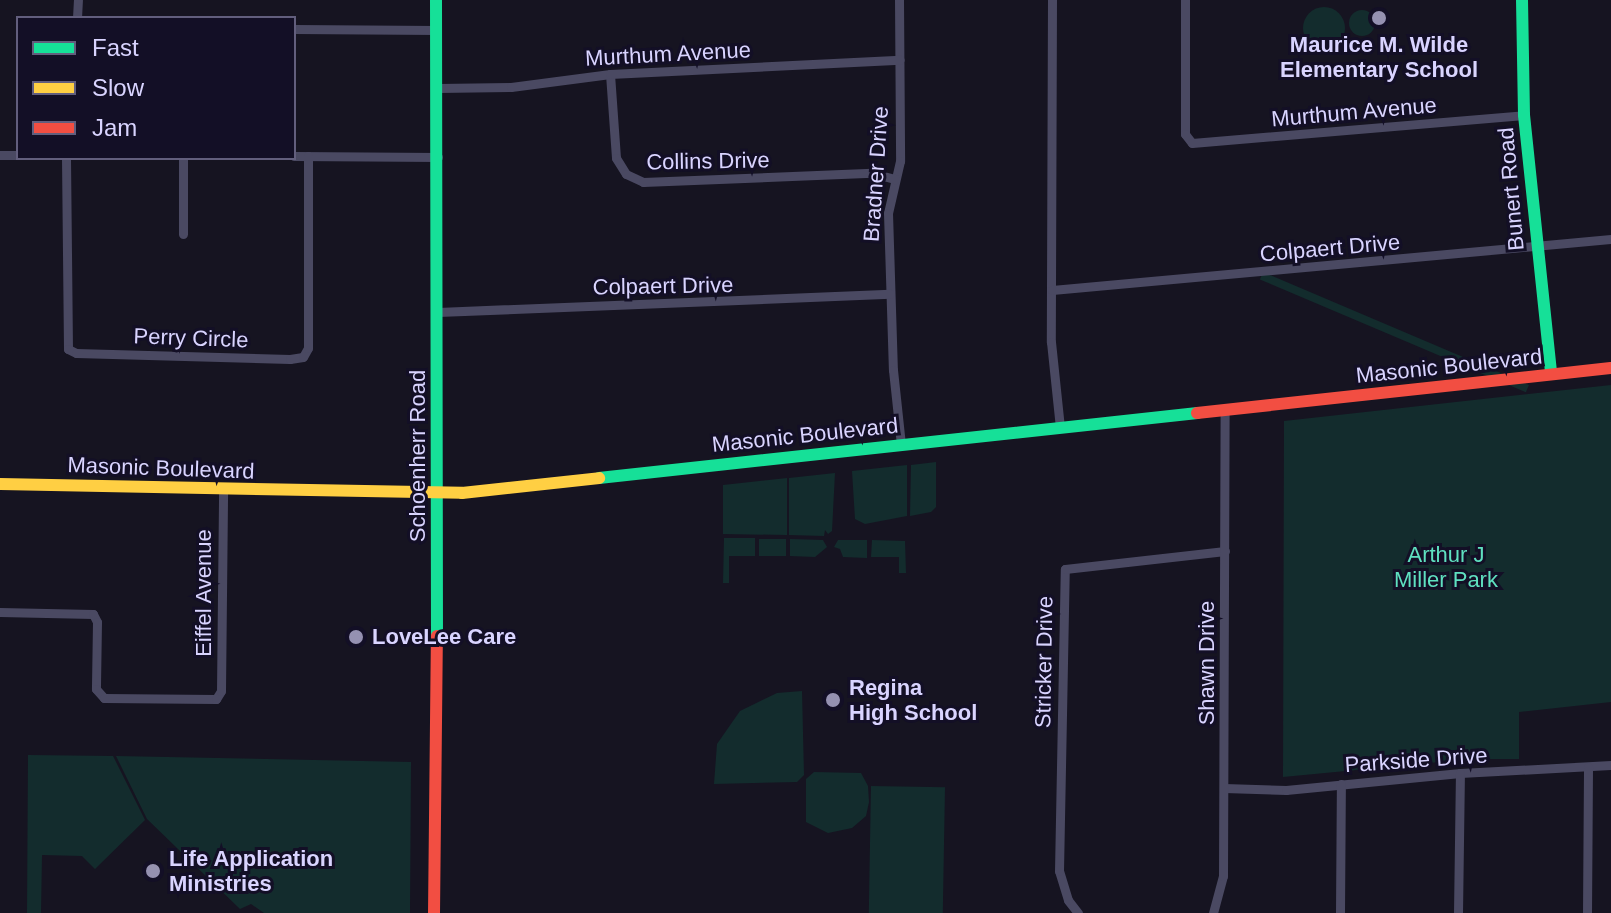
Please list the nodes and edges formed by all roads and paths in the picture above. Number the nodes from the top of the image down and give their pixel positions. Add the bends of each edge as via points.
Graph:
1 (436, 0) edge
2 (899, 0) edge
3 (1052, 0) edge
4 (1185, 0) edge
5 (1522, 0) edge
6 (296, 29) edge
7 (437, 30) junction
8 (900, 60) junction
9 (610, 74) junction
10 (438, 88) junction
11 (1524, 115) junction
12 (296, 156) edge
13 (308, 156) junction
14 (438, 157) junction
15 (66, 160) edge
16 (183, 160) edge
17 (895, 179) junction
18 (183, 234) dead end
19 (1611, 239) edge
20 (1536, 247) junction
21 (1052, 290) junction
22 (890, 294) junction
23 (438, 312) junction
24 (1611, 368) edge
25 (1551, 374) junction
26 (1225, 411) junction
27 (1060, 427) junction
28 (901, 445) junction
29 (0, 484) edge
30 (223, 490) junction
31 (438, 494) junction
32 (1225, 551) junction
33 (0, 612) edge
34 (1611, 765) edge
35 (1588, 767) junction
36 (1460, 773) junction
37 (1341, 784) junction
38 (1224, 788) junction
39 (434, 913) edge
40 (1078, 913) edge
41 (1213, 913) edge
42 (1340, 913) edge
43 (1458, 913) edge
44 (1587, 913) edge

1 - 7 street, Schoenherr Road
2 - 8 street, Bradner Drive
3 - 21 street
4 - 11 street, Murthum Avenue via 1185,134 1197,144
5 - 11 street, Bunert Road
6 - 7 street
7 - 10 street, Schoenherr Road
8 - 9 street, Murthum Avenue
8 - 17 street, Bradner Drive via 900,161
9 - 10 street, Murthum Avenue via 511,87
9 - 17 street, Collins Drive via 616,158 626,174 643,182 872,173
10 - 14 street, Schoenherr Road
11 - 20 street, Bunert Road
12 - 13 street
13 - 14 street
13 - 15 street, Perry Circle via 309,342 303,357 290,359 68,349
14 - 23 street, Schoenherr Road
16 - 18 street
17 - 22 street, Bradner Drive via 888,213
19 - 20 street, Colpaert Drive
20 - 21 street, Colpaert Drive
20 - 25 street, Bunert Road
21 - 27 street via 1051,342
22 - 23 street, Colpaert Drive
22 - 28 street, Bradner Drive
23 - 31 street, Schoenherr Road
24 - 25 street, Masonic Boulevard
25 - 26 street, Masonic Boulevard
26 - 27 street, Masonic Boulevard
26 - 32 street, Shawn Drive
27 - 28 street, Masonic Boulevard
28 - 31 street, Masonic Boulevard
29 - 30 street, Masonic Boulevard
30 - 31 street, Masonic Boulevard
30 - 33 street, Eiffel Avenue via 219,697 104,698 96,689 93,614
31 - 39 street, Schoenherr Road
32 - 38 street, Shawn Drive
32 - 40 street, Stricker Drive via 1065,569 1059,871
34 - 35 street, Parkside Drive
35 - 36 street, Parkside Drive
35 - 44 street
36 - 37 street, Parkside Drive
36 - 43 street
37 - 38 street, Parkside Drive via 1286,790
37 - 42 street
38 - 41 street, Shawn Drive via 1223,876

